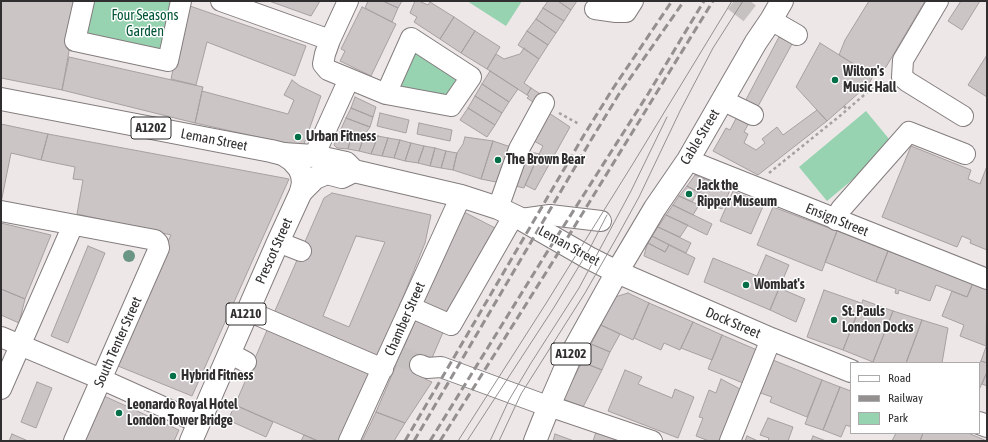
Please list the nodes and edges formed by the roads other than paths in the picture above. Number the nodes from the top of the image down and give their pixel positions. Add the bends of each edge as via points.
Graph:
1 (84, 1) edge
2 (181, 1) edge
3 (221, 1) edge
4 (348, 1) edge
5 (633, 1) edge
6 (782, 1) edge
7 (938, 1) edge
8 (595, 9) dead end
9 (771, 20) junction
10 (797, 35) dead end
11 (330, 40) junction
12 (347, 83) junction
13 (1, 99) edge
14 (388, 99) dead end
15 (722, 100) junction
16 (544, 103) road end
17 (753, 115) dead end
18 (963, 116) dead end
19 (283, 154) junction
20 (965, 154) dead end
21 (314, 156) junction
22 (688, 160) junction
23 (354, 171) junction
24 (301, 192) junction
25 (461, 196) junction
26 (1, 211) edge
27 (511, 214) junction
28 (601, 220) dead end
29 (836, 220) junction
30 (73, 225) junction
31 (278, 242) junction
32 (301, 250) dead end
33 (617, 272) junction
34 (987, 279) edge
35 (410, 308) junction
36 (248, 311) junction
37 (1, 337) edge
38 (771, 339) junction
39 (20, 345) junction
40 (391, 359) junction
41 (420, 365) tunnel mouth
42 (850, 372) edge
43 (101, 379) junction
44 (1, 389) edge
45 (544, 405) junction
46 (195, 432) edge
47 (74, 441) edge
48 (349, 441) edge
49 (535, 441) edge
50 (652, 441) edge
51 (730, 441) edge

1 - 2 street via 75,41 168,61
3 - 11 street
4 - 11 street
5 - 8 street via 626,12
6 - 9 main road, Cable Street
7 - 18 street via 903,60 902,77
9 - 10 street
9 - 15 main road, Cable Street
11 - 12 street via 323,64
12 - 14 street
12 - 21 street
13 - 19 main road, Leman Street / A1202
15 - 17 street
15 - 22 main road, Cable Street
16 - 27 street via 519,149 509,181
19 - 21 main road, Leman Street / A1202
19 - 24 main road, Prescot Street / A1210 via 299,168 303,182
20 - 29 street via 909,132 841,209
21 - 23 main road, Leman Street / A1202 via 346,163
22 - 29 street, Ensign Street
22 - 33 main road, Cable Street via 655,208
23 - 24 main road, Leman Street / A1202 via 342,177 327,173 315,178
23 - 25 main road, Leman Street / A1202
24 - 31 main road, Prescot Street / A1210
25 - 27 main road, Leman Street / A1202
25 - 35 street, Chamber Street
26 - 30 street
27 - 28 street, Leman Street
27 - 33 main road, Leman Street / A1202
27 - 35 street via 451,325
29 - 34 street, Ensign Street
30 - 39 street
30 - 43 street, South Tenter Street via 155,240 159,248
31 - 32 street
31 - 36 main road, Prescot Street / A1210
33 - 38 main road, Dock Street / A1202
33 - 45 main road, A1202
35 - 40 street, Chamber Street
36 - 40 street
36 - 46 main road, Prescot Street / A1210 via 238,358
37 - 39 street
38 - 42 main road, Dock Street / A1202
38 - 51 street
39 - 43 street
39 - 44 street
40 - 48 street, Chamber Street
41 - 45 street via 427,368 441,367
43 - 46 street
43 - 47 street, South Tenter Street
45 - 49 main road, A1202
45 - 50 street

